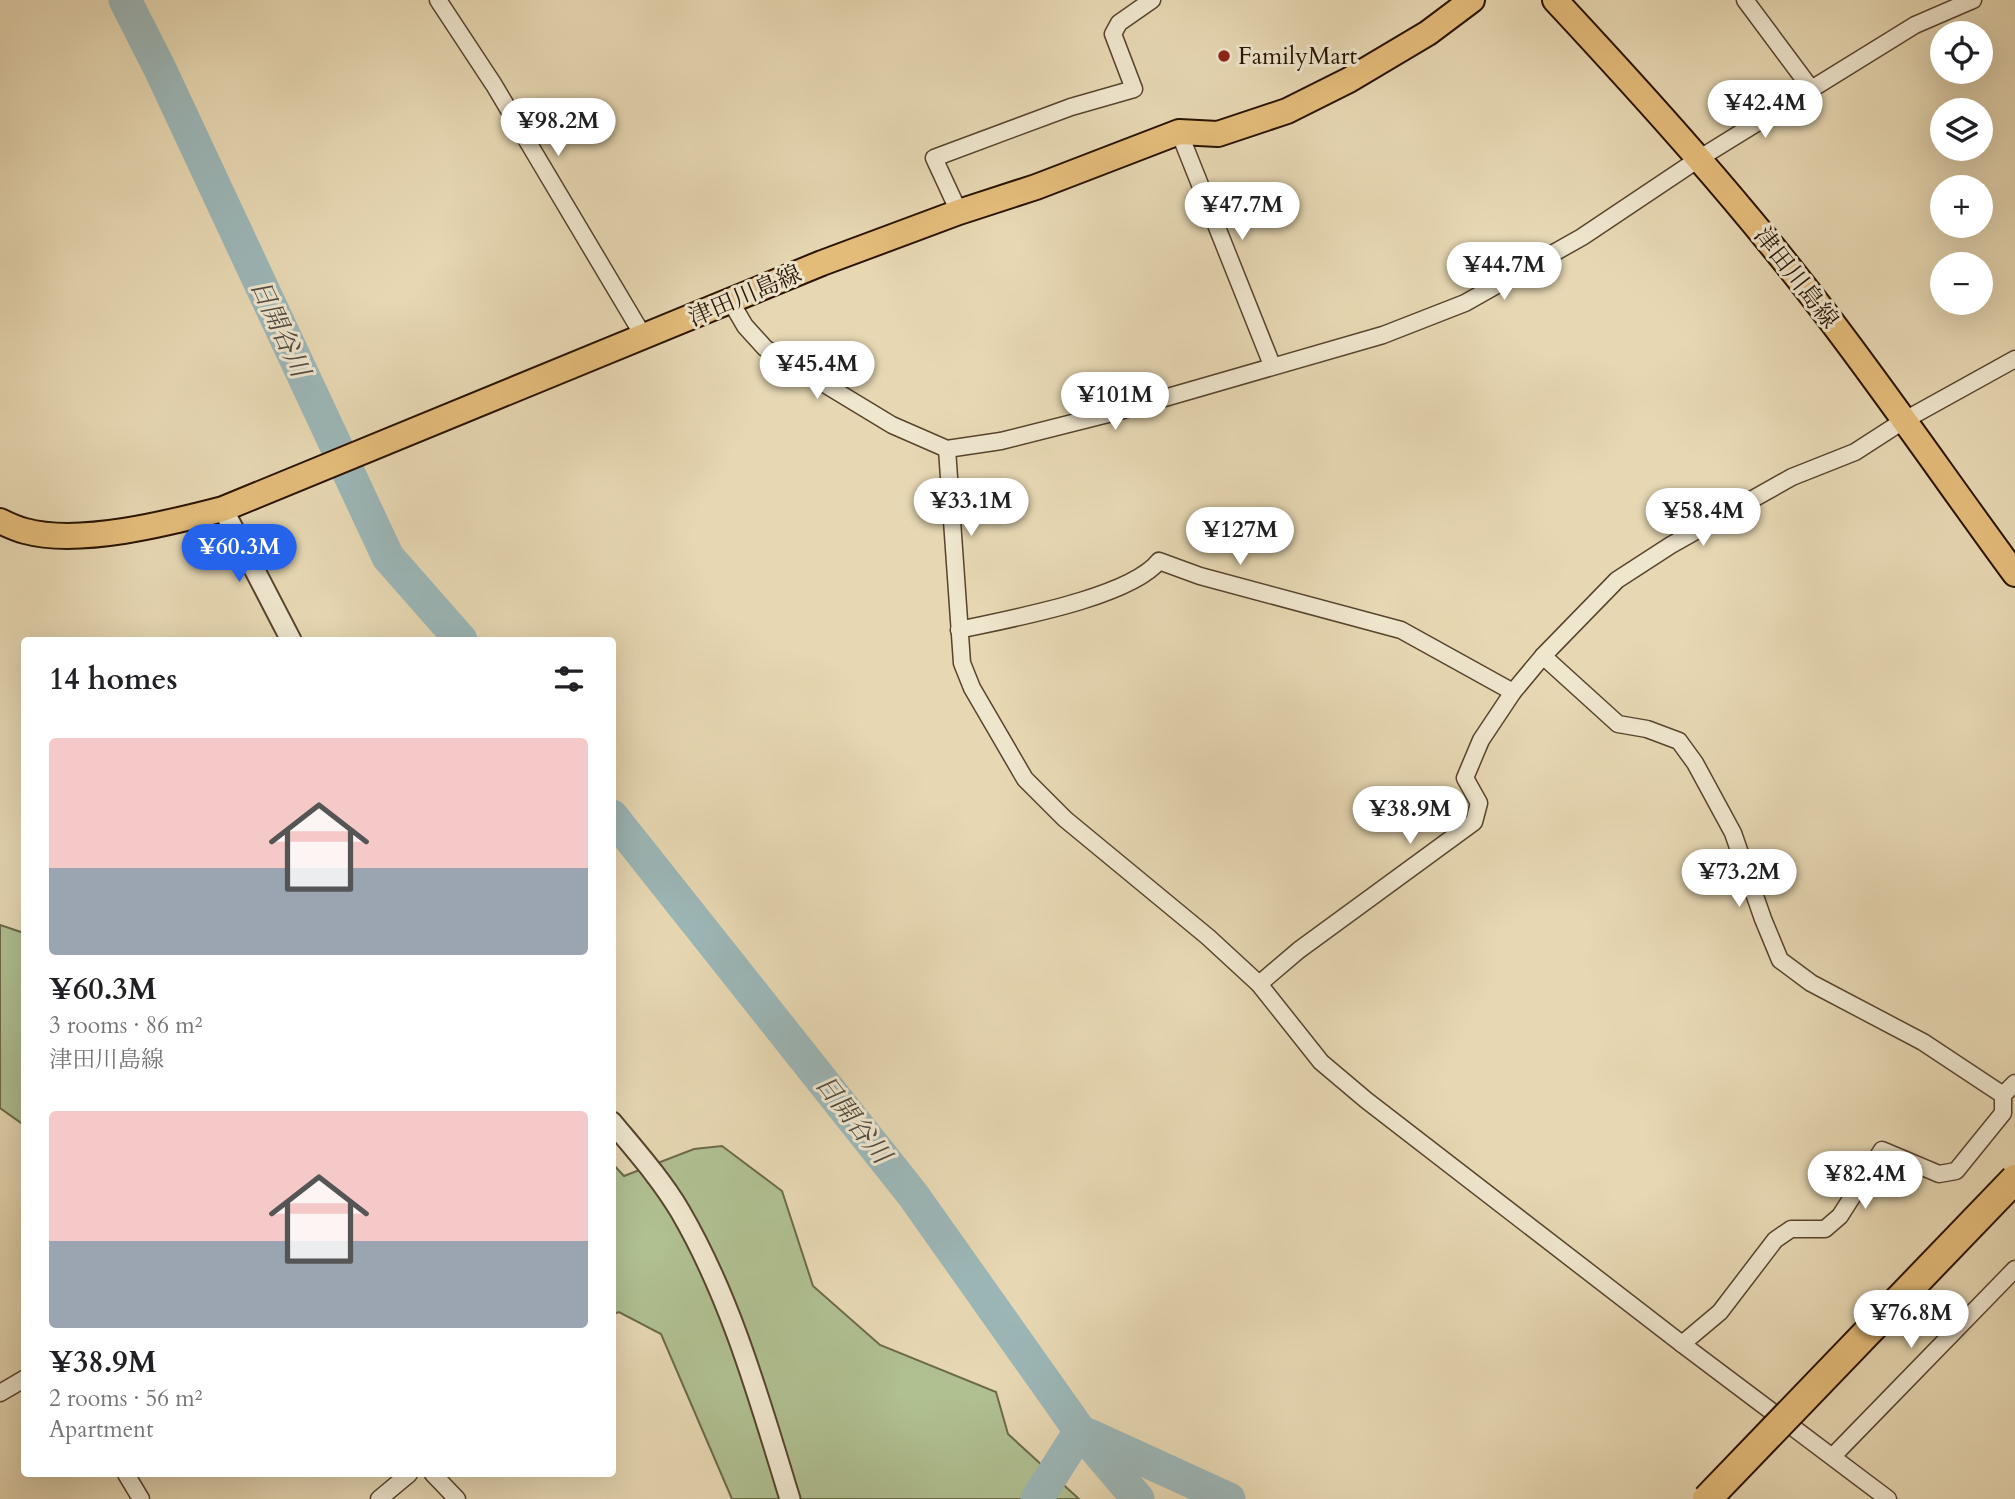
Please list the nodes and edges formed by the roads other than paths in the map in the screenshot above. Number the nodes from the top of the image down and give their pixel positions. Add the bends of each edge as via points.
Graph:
1 (438, 0) edge
2 (1152, 0) edge
3 (1472, 0) edge
4 (1555, 0) edge
5 (1745, 0) edge
6 (1973, 0) edge
7 (1812, 90) junction
8 (1179, 132) junction
9 (1700, 158) junction
10 (959, 212) junction
11 (731, 302) junction
12 (644, 337) junction
13 (2015, 359) edge
14 (1272, 365) junction
15 (1903, 421) junction
16 (947, 449) junction
17 (223, 509) junction
18 (0, 521) edge
19 (2015, 574) edge
20 (959, 630) junction
21 (289, 637) edge
22 (1543, 656) junction
23 (1513, 692) junction
24 (1259, 984) junction
25 (2009, 1089) edge
26 (616, 1127) edge
27 (2015, 1179) edge
28 (2015, 1269) edge
29 (1682, 1344) junction
30 (21, 1381) edge
31 (0, 1393) edge
32 (1833, 1456) junction
33 (128, 1477) edge
34 (405, 1477) edge
35 (435, 1477) edge
36 (141, 1499) edge
37 (379, 1499) edge
38 (457, 1499) edge
39 (790, 1499) edge
40 (1707, 1499) edge
41 (1888, 1499) edge

1 - 12 street
2 - 10 street via 1119,23 1113,34 1135,89 1071,107 934,158
3 - 8 main road, 津田川島線 via 1417,40 1287,111 1218,134
4 - 9 main road, 津田川島線
5 - 7 street
6 - 7 street via 1915,25
7 - 9 street
8 - 10 main road, 津田川島線
8 - 14 street
9 - 14 street via 1582,237 1465,303 1383,335
9 - 15 main road, 津田川島線 via 1825,313
10 - 11 main road, 津田川島線
11 - 12 main road, 津田川島線
11 - 16 street via 765,348 892,425
12 - 17 main road, 津田川島線
13 - 15 street
14 - 16 street via 1116,412 1001,441
15 - 19 main road, 津田川島線
15 - 22 street via 1854,452 1793,477 1617,580
16 - 20 street
17 - 18 main road, 津田川島線 via 157,526 58,536
17 - 21 street
20 - 23 street via 1067,606 1151,571 1159,561 1401,630
20 - 24 street via 962,663 972,688 1025,779 1065,819
22 - 23 street
22 - 25 street via 1618,724 1679,741 1733,833 1780,960 1811,983
23 - 24 street via 1481,740 1465,778 1479,803 1474,822
24 - 29 street via 1330,1070
25 - 29 street via 2003,1113 1956,1171 1939,1174 1882,1150 1840,1216 1825,1229 1791,1229 1775,1240 1720,1312
26 - 39 street via 680,1210 702,1254 731,1321
27 - 40 highway, bridge
28 - 32 street
29 - 32 street
30 - 31 street
32 - 41 street
33 - 36 street
34 - 37 street
35 - 38 street

